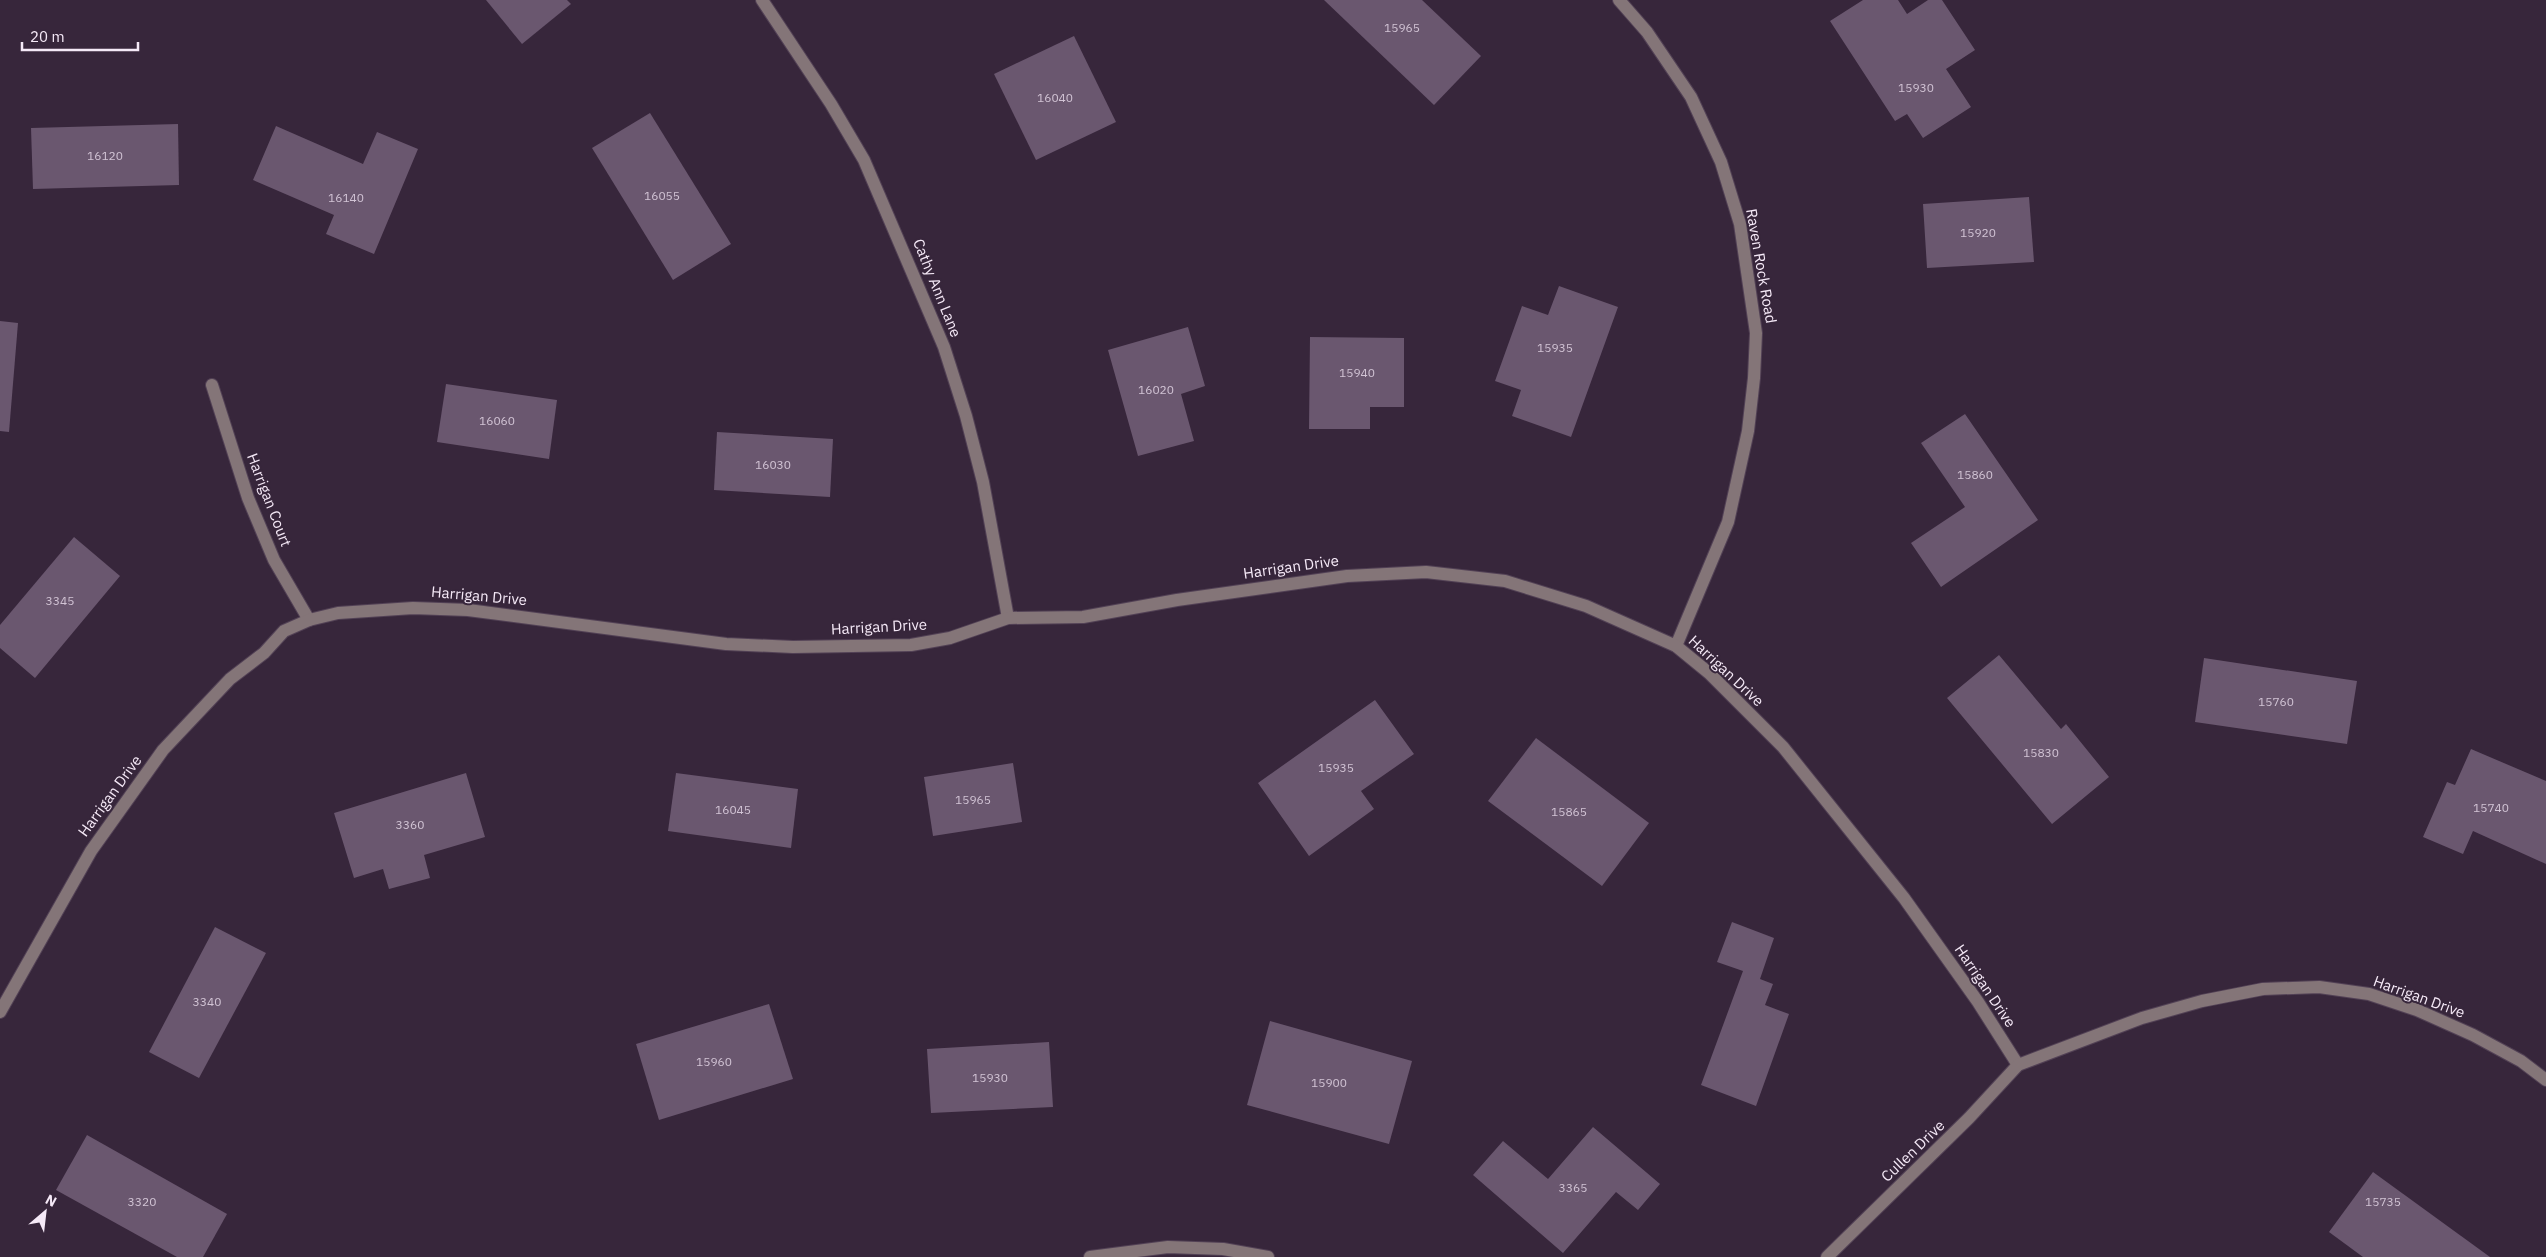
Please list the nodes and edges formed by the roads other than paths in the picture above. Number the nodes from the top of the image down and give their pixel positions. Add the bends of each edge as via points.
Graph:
1 (762, 0) edge
2 (1619, 0) edge
3 (212, 385) dead end
4 (1008, 618) junction
5 (309, 620) junction
6 (1676, 646) junction
7 (0, 1012) edge
8 (2018, 1065) junction
9 (2546, 1080) edge
10 (1090, 1257) edge
11 (1268, 1257) edge
12 (1827, 1257) edge

1 - 4 street, Cathy Ann Lane via 864,160 944,347 983,482
2 - 6 street, Raven Rock Road via 1648,32 1691,97 1721,162 1740,224 1756,332 1748,431 1728,522
3 - 5 street, Harrigan Court via 248,498 274,560
4 - 5 street, Harrigan Drive via 950,638 911,645 793,647 726,644 468,610 413,608 338,613
4 - 6 street, Harrigan Drive via 1083,617 1338,577 1426,572 1505,581 1586,606
5 - 7 street, Harrigan Drive via 284,631 264,653 230,679 164,750 91,851
6 - 8 street, Harrigan Drive via 1709,673 1783,747 1904,898
8 - 9 street, Harrigan Drive via 2142,1018 2202,1001 2263,990 2319,986 2369,994 2417,1010 2481,1039 2521,1061
8 - 12 street, Cullen Drive via 1969,1118
10 - 11 street via 1168,1247 1222,1248

